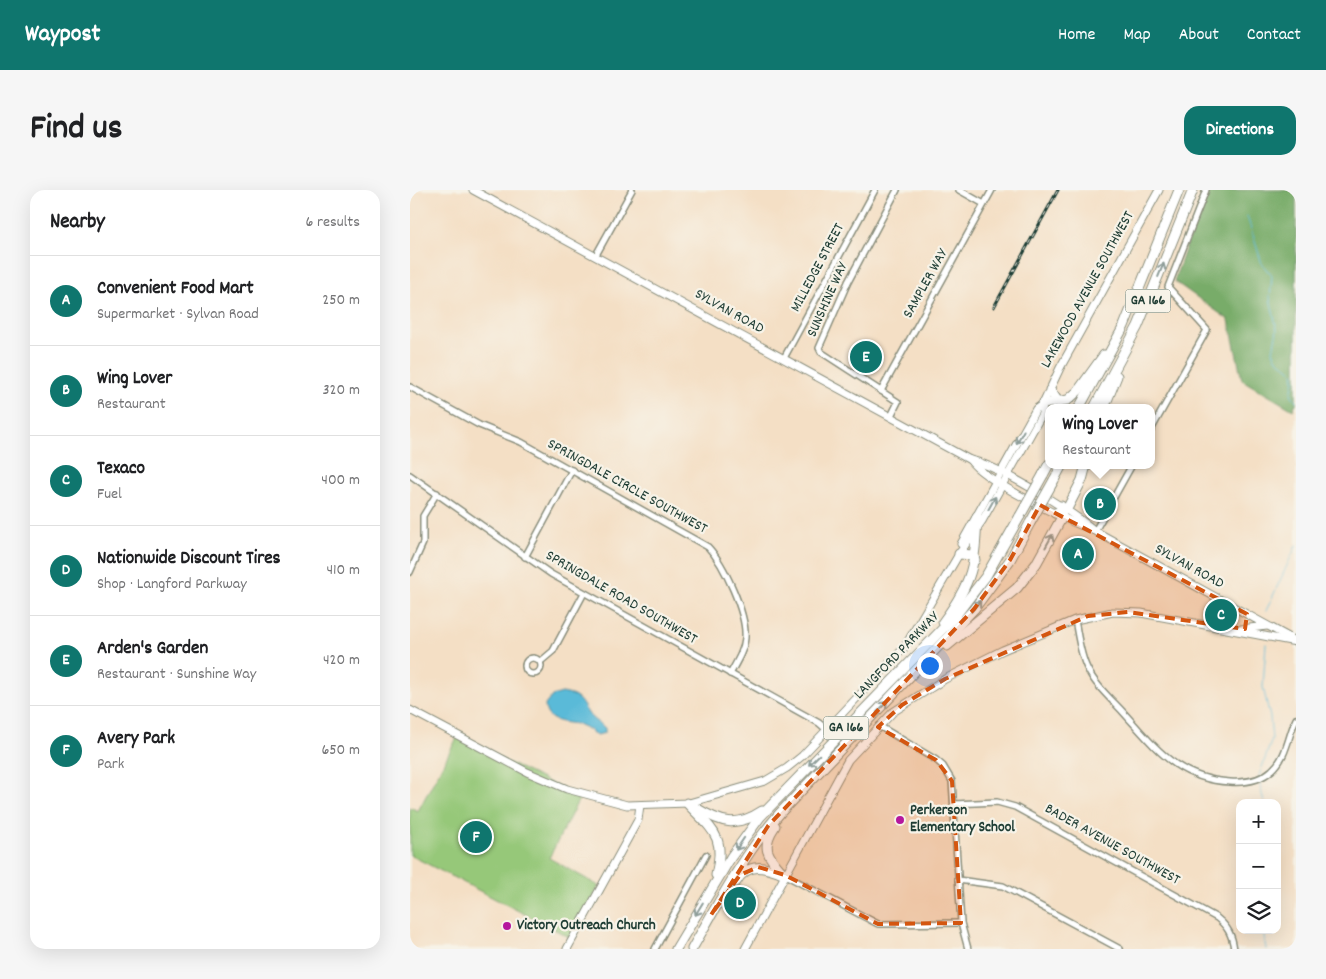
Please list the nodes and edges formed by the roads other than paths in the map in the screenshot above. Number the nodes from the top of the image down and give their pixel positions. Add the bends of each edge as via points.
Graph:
1 (473, 190) edge
2 (632, 190) edge
3 (875, 190) edge
4 (897, 190) edge
5 (959, 190) edge
6 (992, 190) edge
7 (1159, 190) edge
8 (1179, 190) edge
9 (1193, 190) edge
10 (1206, 190) edge
11 (984, 204) junction
12 (596, 255) junction
13 (1124, 326) junction
14 (1138, 326) junction
15 (784, 358) junction
16 (410, 387) edge
17 (1050, 390) junction
18 (881, 391) junction
19 (1059, 403) junction
20 (1043, 404) junction
21 (1082, 404) edge
22 (1096, 404) edge
23 (1106, 404) edge
24 (891, 416) junction
25 (1155, 423) edge
26 (970, 460) junction
27 (1046, 469) edge
28 (1060, 469) edge
29 (1085, 469) edge
30 (1130, 469) edge
31 (572, 470) junction
32 (1000, 472) junction
33 (410, 475) edge
34 (1007, 476) junction
35 (999, 482) junction
36 (437, 493) junction
37 (1061, 512) junction
38 (977, 516) junction
39 (976, 529) junction
40 (1095, 531) junction
41 (959, 554) junction
42 (525, 557) junction
43 (974, 560) junction
44 (410, 572) edge
45 (584, 593) junction
46 (1247, 614) junction
47 (1075, 620) junction
48 (1267, 626) junction
49 (1230, 628) junction
50 (1245, 629) junction
51 (1256, 635) junction
52 (1296, 642) edge
53 (922, 650) junction
54 (540, 662) dead end
55 (730, 674) junction
56 (908, 680) junction
57 (410, 710) edge
58 (1296, 719) edge
59 (879, 726) junction
60 (827, 730) junction
61 (687, 803) junction
62 (954, 804) junction
63 (788, 805) junction
64 (640, 806) junction
65 (769, 806) junction
66 (706, 855) dead end
67 (785, 875) junction
68 (958, 880) junction
69 (714, 884) junction
70 (711, 916) junction
71 (961, 923) junction
72 (567, 949) edge
73 (655, 949) edge
74 (676, 949) edge
75 (692, 949) edge
76 (745, 949) edge
77 (968, 949) edge
78 (1120, 949) edge
79 (1234, 949) edge

1 - 12 street, SYLVAN ROAD
2 - 12 street
3 - 15 street, MILLEDGE STREET
4 - 18 street, SUNSHINE WAY via 848,282 819,348
5 - 11 street
6 - 11 street, SAMPLER WAY
7 - 17 street, LAKEWOOD AVENUE SOUTHWEST
8 - 13 highway, GA 166
14 -> 9 highway, GA 166
10 - 25 street via 1168,287 1206,332
11 - 18 street, SAMPLER WAY
12 - 15 street, SYLVAN ROAD
13 - 19 highway via 1078,392
13 - 21 highway, GA 166
14 - 22 highway, GA 166
14 - 23 highway
15 - 24 street, SYLVAN ROAD
16 - 31 street, SPRINGDALE CIRCLE SOUTHWEST
17 - 19 highway
17 - 20 street, LAKEWOOD AVENUE SOUTHWEST
18 - 24 street, SUNSHINE WAY via 898,402
19 - 20 highway
20 -> 32 street, LAKEWOOD AVENUE SOUTHWEST via 1036,409
20 - 34 street, LAKEWOOD AVENUE SOUTHWEST via 1042,414
24 - 26 street, SYLVAN ROAD
26 - 32 street, SYLVAN ROAD
26 - 35 street, SYLVAN ROAD via 976,469
27 - 53 highway, LANGFORD PARKWAY / GA 166, bridge via 977,589
56 -> 28 highway, LANGFORD PARKWAY / GA 166, bridge via 986,594 1010,560
29 - 37 highway via 1075,495
30 - 40 street
31 - 42 street
31 - 55 street, SPRINGDALE CIRCLE SOUTHWEST via 698,540 716,556 726,572 745,629 743,649
32 - 34 street, SYLVAN ROAD
32 - 35 street, LAKEWOOD AVENUE SOUTHWEST
33 - 36 street, SPRINGDALE ROAD SOUTHWEST
34 - 35 street, LAKEWOOD AVENUE SOUTHWEST
34 - 37 street, SYLVAN ROAD
35 - 37 street, SYLVAN ROAD
35 - 38 street, LAKEWOOD AVENUE SOUTHWEST
39 -> 35 street, LAKEWOOD AVENUE SOUTHWEST
36 - 42 street, SPRINGDALE ROAD SOUTHWEST
36 - 44 street via 423,516 423,543
37 - 40 street, SYLVAN ROAD
56 -> 37 highway via 1017,588 1036,564
38 - 39 highway
38 - 41 street, LAKEWOOD AVENUE SOUTHWEST
39 - 41 street, LAKEWOOD AVENUE SOUTHWEST
39 - 43 highway
40 - 46 street, SYLVAN ROAD
41 - 43 highway via 969,553
41 - 60 street, LAKEWOOD AVENUE SOUTHWEST via 904,648
42 - 45 street, SPRINGDALE ROAD SOUTHWEST
43 - 53 highway via 962,596
45 - 54 street via 553,651
45 - 55 street, SPRINGDALE ROAD SOUTHWEST
46 - 48 street, SYLVAN ROAD
46 - 50 street
47 - 49 street via 1100,613 1128,612
47 - 58 street via 1084,659 1096,682 1171,763 1193,775 1215,782 1238,783 1259,779 1282,759
47 - 59 street via 945,679 902,705
48 - 50 street
48 - 51 street via 1264,632
48 - 52 street, SYLVAN ROAD
49 - 50 street
49 - 51 street
51 - 52 street
53 -> 65 highway, LANGFORD PARKWAY / GA 166
55 - 60 street, SPRINGDALE ROAD SOUTHWEST
63 -> 56 highway, LANGFORD PARKWAY / GA 166
57 - 64 street, LAKEWOOD AVENUE SOUTHWEST via 495,757 559,786 596,798
59 - 62 street via 944,766 952,781
59 - 67 street via 848,760
60 - 61 street, LAKEWOOD AVENUE SOUTHWEST via 787,768 765,781
61 - 64 street, LAKEWOOD AVENUE SOUTHWEST
61 - 65 highway via 711,817 728,822 748,819
61 - 69 highway via 716,835 720,846
62 - 68 street
62 - 79 street, BADER AVENUE SOUTHWEST via 997,802 1015,807 1217,918 1226,926
63 - 67 highway via 766,845 772,860
63 - 70 highway, LANGFORD PARKWAY / GA 166 via 757,840
64 - 72 street via 638,820
65 -> 69 highway, LANGFORD PARKWAY / GA 166 via 746,834
66 - 73 street
67 - 70 highway via 767,867 750,868 740,874 721,906
67 - 71 street via 878,924
67 - 76 street
68 - 71 street
68 - 78 street via 1003,886
69 -> 74 highway, LANGFORD PARKWAY / GA 166
70 - 75 highway, LANGFORD PARKWAY / GA 166
71 - 77 street

